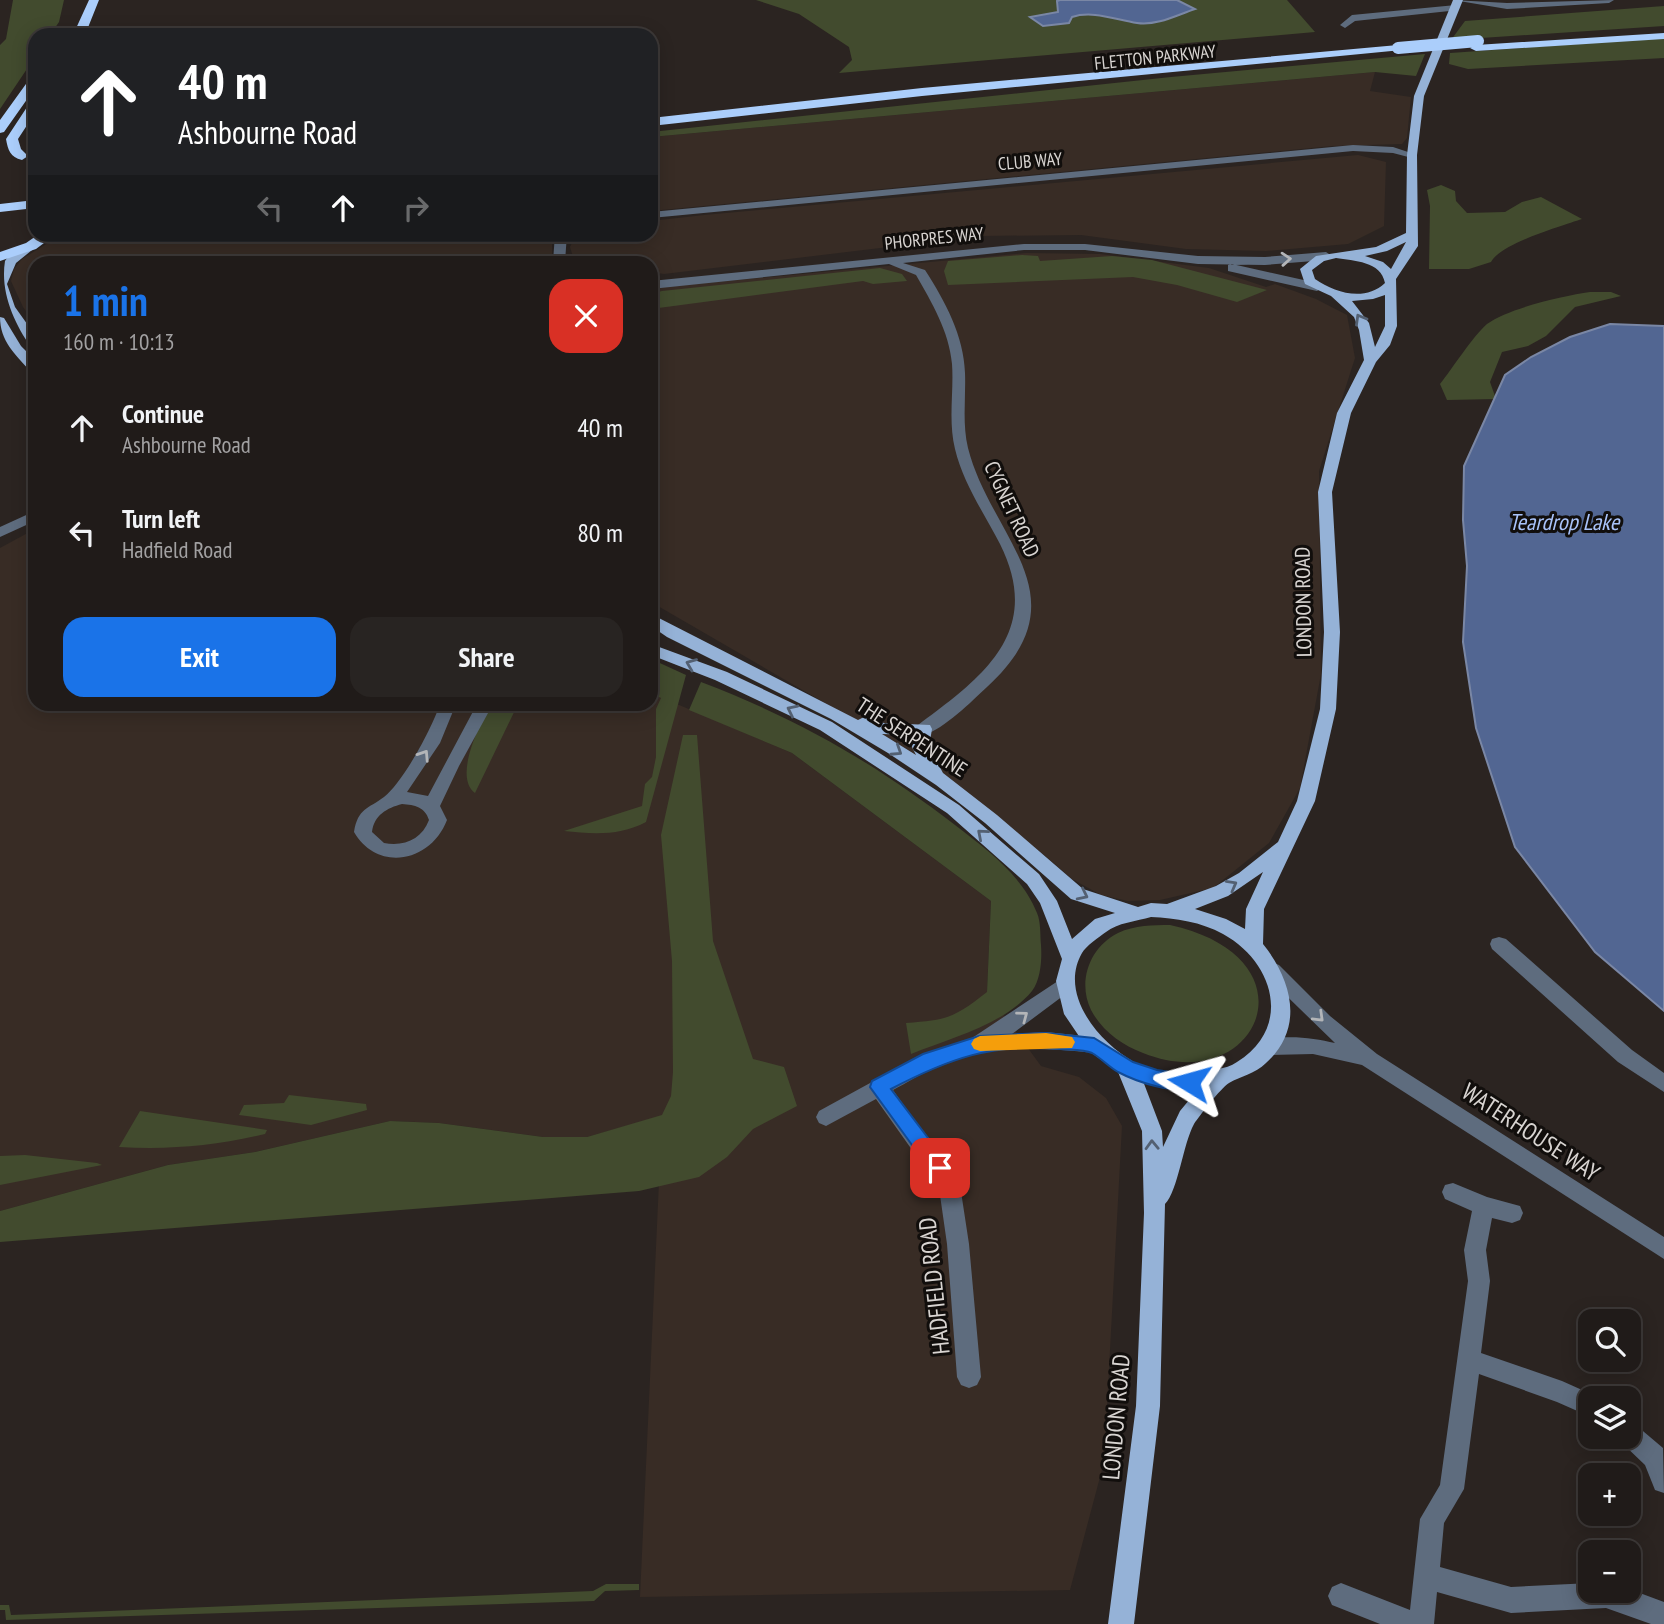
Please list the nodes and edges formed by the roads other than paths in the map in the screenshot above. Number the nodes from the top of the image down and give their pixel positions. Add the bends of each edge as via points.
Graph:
1 (80, 0) edge
2 (1609, 0) edge
3 (1562, 1) edge
4 (94, 3) edge
5 (1457, 3) edge
6 (1345, 24) dead end
7 (68, 28) edge
8 (82, 28) edge
9 (1659, 33) edge
10 (28, 90) edge
11 (28, 115) edge
12 (658, 126) edge
13 (0, 129) edge
14 (1412, 155) junction
15 (0, 156) edge
16 (28, 157) edge
17 (28, 157) edge
18 (28, 197) edge
19 (0, 200) edge
20 (28, 205) edge
21 (0, 208) edge
22 (658, 214) edge
23 (1412, 234) junction
24 (38, 242) edge
25 (31, 246) junction
26 (953, 254) junction
27 (1332, 256) junction
28 (0, 257) edge
29 (1198, 260) junction
30 (870, 263) junction
31 (831, 265) junction
32 (921, 273) junction
33 (1391, 281) junction
34 (658, 283) edge
35 (1323, 289) junction
36 (1, 323) edge
37 (28, 334) edge
38 (1370, 360) junction
39 (28, 361) edge
40 (28, 519) edge
41 (0, 533) edge
42 (658, 623) edge
43 (658, 652) edge
44 (445, 711) edge
45 (481, 711) edge
46 (837, 715) junction
47 (923, 729) junction
48 (942, 781) junction
49 (391, 800) junction
50 (432, 806) junction
51 (1285, 844) junction
52 (1170, 910) junction
53 (1133, 912) junction
54 (1253, 946) junction
55 (1503, 952) dead end
56 (1070, 957) junction
57 (1272, 970) junction
58 (1064, 985) junction
59 (979, 1044) junction
60 (1094, 1045) junction
61 (1270, 1046) junction
62 (1370, 1060) junction
63 (1126, 1067) junction
64 (1220, 1078) junction
65 (1664, 1084) edge
66 (879, 1087) junction
67 (826, 1117) dead end
68 (1453, 1192) dead end
69 (1485, 1206) junction
70 (1155, 1213) junction
71 (1511, 1213) dead end
72 (1664, 1249) edge
73 (1469, 1360) junction
74 (969, 1377) dead end
75 (1578, 1396) edge
76 (1641, 1445) edge
77 (1664, 1481) edge
78 (1427, 1576) junction
79 (1341, 1596) dead end
80 (1664, 1617) edge
81 (1121, 1624) edge
82 (1413, 1624) edge
83 (1421, 1624) edge

1 - 7 highway
2 - 3 street
3 - 5 street via 1507,6
4 - 8 highway
5 - 6 street via 1352,18
5 - 14 main road via 1419,96
9 - 12 highway, FLETTON PARKWAY via 1397,51
10 - 13 highway
11 - 16 highway via 12,139 15,151
14 - 22 street, CLUB WAY via 1353,148
14 - 23 main road
15 - 17 highway
18 - 19 highway
20 - 21 highway
23 - 27 main road via 1378,250
23 - 33 main road via 1412,246
24 - 25 highway
25 - 28 highway
25 - 37 main road via 11,261 1,284 9,307
26 - 29 street, PHORPRES WAY via 1084,247
26 - 30 street, PHORPRES WAY
26 - 31 street
26 - 32 street via 931,261
29 -> 27 street, PHORPRES WAY
27 - 33 main road via 1378,264
27 - 35 main road via 1309,263 1306,269 1309,281
29 - 35 street, PHORPRES WAY
30 - 31 street, PHORPRES WAY
30 - 32 street via 905,266
31 - 34 street, PHORPRES WAY
32 - 47 street, CYGNET ROAD via 950,323 957,351 956,418 962,452 1015,561 1025,593 1017,639 1001,665
33 - 35 main road via 1387,289 1367,296
33 - 38 main road, LONDON ROAD via 1391,326 1384,345
38 -> 35 main road via 1363,320 1350,305
36 - 39 main road
38 - 51 main road, LONDON ROAD via 1344,414 1325,492 1332,632 1328,709 1306,801
40 - 41 street
42 - 46 main road, THE SERPENTINE
56 -> 43 main road, THE SERPENTINE via 1048,901 1033,879 953,809 826,726
49 -> 44 street via 430,746
45 - 50 street
46 - 47 main road via 884,729
46 -> 48 main road, THE SERPENTINE
47 - 48 main road via 921,751
48 -> 53 main road, THE SERPENTINE via 1077,894
49 - 50 street via 414,798
49 - 50 street via 372,811 363,825 369,843 386,850 408,849 427,839 438,820
52 -> 51 main road, LONDON ROAD via 1222,891
51 - 54 main road, LONDON ROAD via 1255,909
52 - 53 main road
52 - 54 main road via 1200,916
53 - 56 main road via 1105,921 1084,937
54 - 57 main road
55 - 65 street
56 - 58 main road
57 - 61 main road via 1282,996 1281,1022
57 -> 62 street, WATERHOUSE WAY via 1323,1022
59 -> 58 street
58 - 60 main road via 1078,1027
59 - 60 street via 1046,1040
59 - 66 street via 930,1060
60 - 63 main road
61 - 62 street, WATERHOUSE WAY via 1313,1046
61 - 64 main road via 1249,1066
62 - 72 street, WATERHOUSE WAY
63 - 64 main road via 1178,1081
70 -> 63 main road, LONDON ROAD via 1152,1131
64 - 70 main road, LONDON ROAD via 1187,1117
66 - 67 street
66 - 74 street, HADFIELD ROAD via 949,1185
68 - 69 street
69 - 71 street
69 - 73 street via 1475,1250 1479,1280
70 - 81 main road, LONDON ROAD via 1148,1406
73 - 75 street via 1563,1385
73 - 78 street via 1452,1489 1432,1519
76 - 77 street via 1654,1457
78 - 80 street via 1511,1600 1606,1595
78 - 83 street
79 - 82 street

